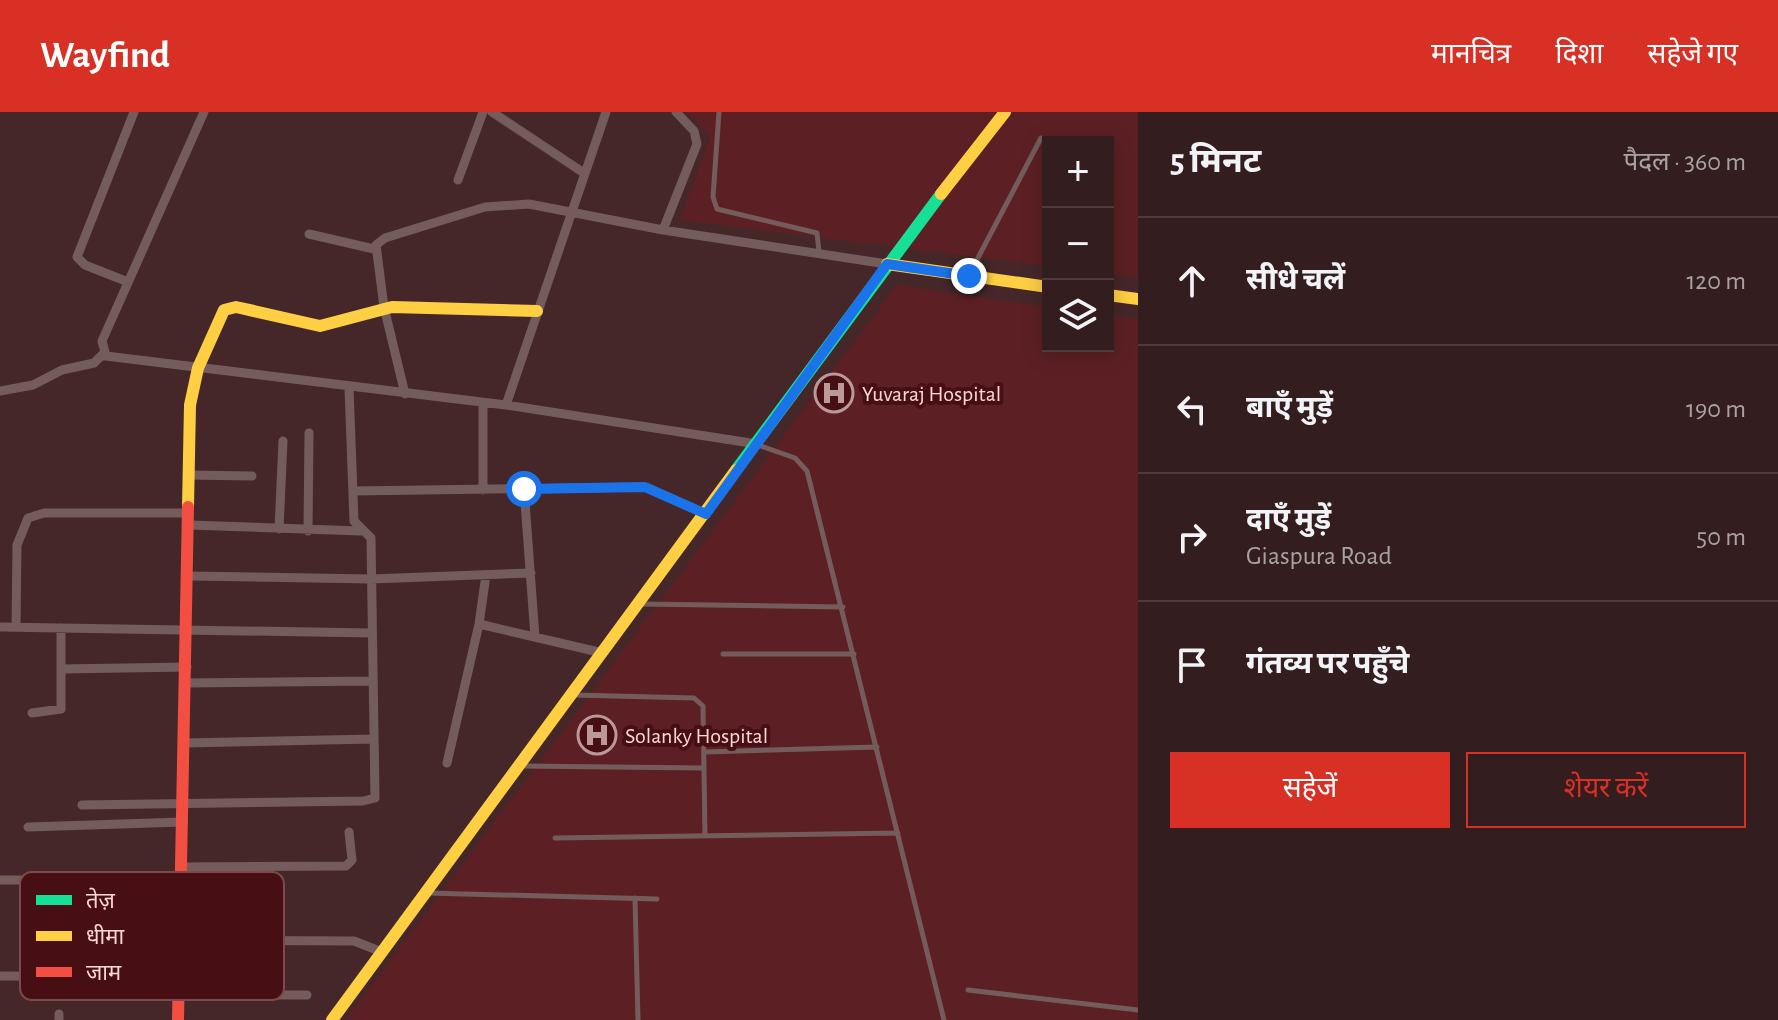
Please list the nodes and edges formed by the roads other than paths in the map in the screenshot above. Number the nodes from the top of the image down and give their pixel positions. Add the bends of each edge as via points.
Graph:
1 (134, 112) edge
2 (204, 112) edge
3 (483, 112) edge
4 (492, 112) edge
5 (606, 112) edge
6 (676, 112) edge
7 (719, 112) edge
8 (1005, 112) edge
9 (1041, 138) dead end
10 (584, 173) junction
11 (458, 180) dead end
12 (572, 210) junction
13 (663, 230) junction
14 (309, 234) dead end
15 (374, 249) junction
16 (819, 253) junction
17 (887, 264) junction
18 (969, 276) junction
19 (128, 282) junction
20 (1042, 286) edge
21 (1114, 296) edge
22 (1138, 299) edge
23 (384, 307) junction
24 (537, 311) junction
25 (103, 354) junction
26 (198, 368) junction
27 (349, 388) junction
28 (0, 391) edge
29 (405, 394) junction
30 (483, 403) junction
31 (506, 405) junction
32 (309, 433) dead end
33 (283, 441) dead end
34 (757, 444) junction
35 (189, 475) junction
36 (252, 476) dead end
37 (524, 489) junction
38 (483, 490) junction
39 (353, 491) junction
40 (706, 514) junction
41 (189, 519) junction
42 (279, 529) junction
43 (308, 531) junction
44 (362, 531) junction
45 (531, 573) junction
46 (486, 575) junction
47 (188, 576) junction
48 (371, 579) junction
49 (639, 604) junction
50 (843, 607) junction
51 (479, 624) junction
52 (0, 627) edge
53 (16, 627) junction
54 (61, 628) junction
55 (187, 631) junction
56 (372, 633) junction
57 (535, 637) junction
58 (603, 653) junction
59 (723, 654) dead end
60 (854, 654) junction
61 (187, 667) junction
62 (61, 669) junction
63 (373, 681) junction
64 (186, 683) junction
65 (572, 695) junction
66 (32, 713) dead end
67 (374, 739) junction
68 (185, 743) junction
69 (877, 747) junction
70 (704, 752) junction
71 (447, 763) dead end
72 (520, 766) junction
73 (704, 768) junction
74 (183, 801) junction
75 (82, 805) dead end
76 (183, 822) junction
77 (28, 827) dead end
78 (349, 832) dead end
79 (898, 833) junction
80 (705, 836) junction
81 (555, 838) dead end
82 (182, 872) edge
83 (223, 872) edge
84 (20, 879) edge
85 (0, 880) edge
86 (426, 893) junction
87 (635, 898) junction
88 (657, 899) dead end
89 (284, 941) edge
90 (382, 952) junction
91 (0, 976) edge
92 (20, 976) edge
93 (968, 990) dead end
94 (284, 995) edge
95 (307, 995) dead end
96 (1138, 1010) edge
97 (332, 1020) edge
98 (638, 1020) edge
99 (944, 1020) edge

1 - 19 street via 77,257
2 - 19 street
3 - 11 street
4 - 10 street
5 - 10 street
6 - 13 street via 694,131 697,144
7 - 16 lane via 713,197 717,209 817,233
8 - 17 street
9 - 18 lane
10 - 12 street
12 - 13 street
12 - 15 street via 517,204 485,207 385,238
12 - 24 street
13 - 16 street
14 - 15 street
15 - 23 street
16 - 17 street
17 - 18 street
17 - 34 street
18 - 20 street
19 - 25 street via 102,341
21 - 22 street
23 - 24 street
23 - 26 street via 320,326 228,307
23 - 29 street
24 - 31 street
25 - 26 street
25 - 28 street via 94,363 62,370 33,385
26 - 27 street
26 - 35 street via 190,397
27 - 29 street
27 - 39 street
29 - 30 street
30 - 31 street
30 - 38 street
31 - 34 street
32 - 43 street
33 - 42 street
34 - 40 street
34 - 50 lane via 795,458 807,471
35 - 36 street
35 - 41 street
37 - 38 street
37 - 40 street via 645,487
37 - 45 street
38 - 39 street
39 - 44 street via 354,521
40 - 49 street
41 - 42 street
41 - 47 street
41 - 53 street via 44,513 28,518 17,545
42 - 43 street
43 - 44 street
44 - 48 street via 371,538
45 - 46 street
45 - 57 street
46 - 48 street
46 - 51 street
47 - 48 street
47 - 55 street
48 - 56 street
49 - 50 lane
49 - 58 street
50 - 60 lane
51 - 57 street
51 - 71 street
52 - 53 street
53 - 54 street
54 - 55 street
54 - 62 street
55 - 56 street
55 - 61 street
56 - 63 street
57 - 58 street
58 - 65 street
59 - 60 lane
60 - 69 lane
61 - 62 street
61 - 64 street
62 - 66 street via 60,711
63 - 64 street
63 - 67 street
64 - 68 street
65 - 70 lane via 694,698 703,706
65 - 72 street
67 - 68 street
67 - 74 street via 373,800
68 - 74 street
69 - 70 lane
69 - 79 lane
70 - 73 lane
72 - 73 lane
72 - 86 street
73 - 80 lane
74 - 75 street
74 - 76 street
76 - 77 street
76 - 82 street
78 - 83 street via 352,860 346,866
79 - 80 lane
79 - 99 lane
80 - 81 lane
84 - 85 street
86 - 87 lane
86 - 90 street
87 - 88 lane
87 - 98 lane
89 - 90 street via 354,941
90 - 97 street
91 - 92 street
93 - 96 lane
94 - 95 street

